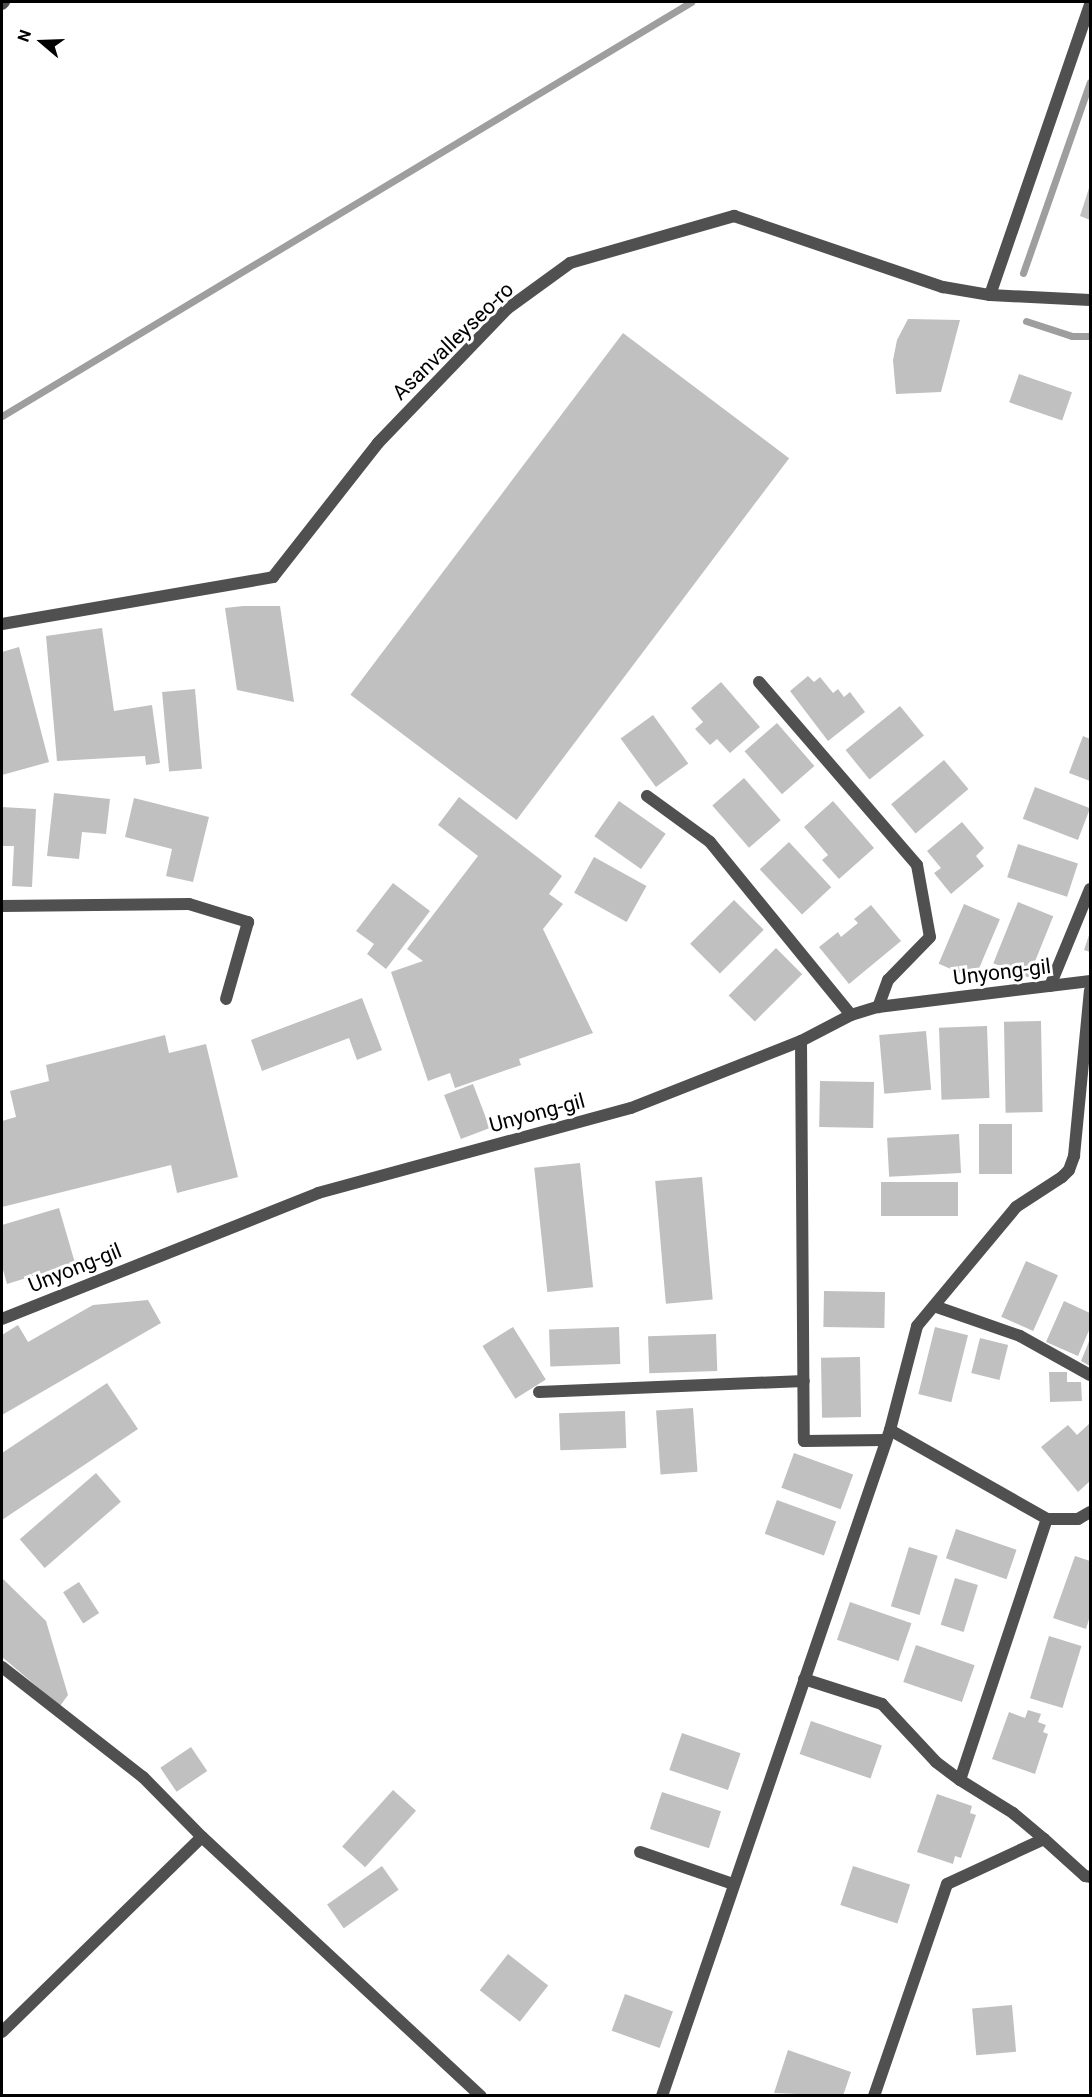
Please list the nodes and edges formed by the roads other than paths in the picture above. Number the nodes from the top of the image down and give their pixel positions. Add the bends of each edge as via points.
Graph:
1 (1090, 5) edge
2 (990, 295) junction
3 (1090, 300) edge
4 (2, 624) edge
5 (759, 682) dead end
6 (647, 796) dead end
7 (1090, 890) edge
8 (2, 906) edge
9 (1090, 981) edge
10 (1050, 986) junction
11 (1090, 991) edge
12 (226, 999) dead end
13 (878, 1006) junction
14 (851, 1015) junction
15 (801, 1041) junction
16 (934, 1306) junction
17 (2, 1319) edge
18 (1090, 1376) edge
19 (804, 1381) junction
20 (539, 1392) dead end
21 (888, 1435) junction
22 (1090, 1512) edge
23 (1047, 1519) junction
24 (2, 1667) edge
25 (804, 1679) junction
26 (960, 1780) junction
27 (202, 1837) junction
28 (1044, 1839) junction
29 (640, 1852) dead end
30 (1090, 1877) edge
31 (733, 1884) junction
32 (2, 2032) edge
33 (481, 2096) edge
34 (662, 2096) edge
35 (874, 2096) edge

1 - 2 street
2 - 3 street, Asanvalleyseo-ro
2 - 4 street, Asanvalleyseo-ro via 943,287 734,216 570,263 507,309 378,442 273,577
5 - 13 street via 917,865 930,937 888,980
6 - 14 street via 710,843
7 - 10 street
8 - 12 street via 189,904 248,922
9 - 10 street, Unyong-gil
10 - 13 street, Unyong-gil
11 - 16 street via 1074,1156 1069,1170 1016,1207
13 - 14 street, Unyong-gil
14 - 15 street, Unyong-gil
15 - 17 street, Unyong-gil via 631,1108 318,1193
15 - 19 street
16 - 18 street via 1020,1336
16 - 21 street via 917,1326
19 - 20 street
19 - 21 street via 804,1441
21 - 23 street
21 - 25 street
22 - 23 street via 1078,1519
23 - 26 street
24 - 27 street via 143,1778
25 - 26 street via 882,1704 936,1762
25 - 31 street
26 - 28 street via 1013,1813
27 - 32 street
27 - 33 street
28 - 30 street
28 - 35 street via 947,1884
29 - 31 street
31 - 34 street

